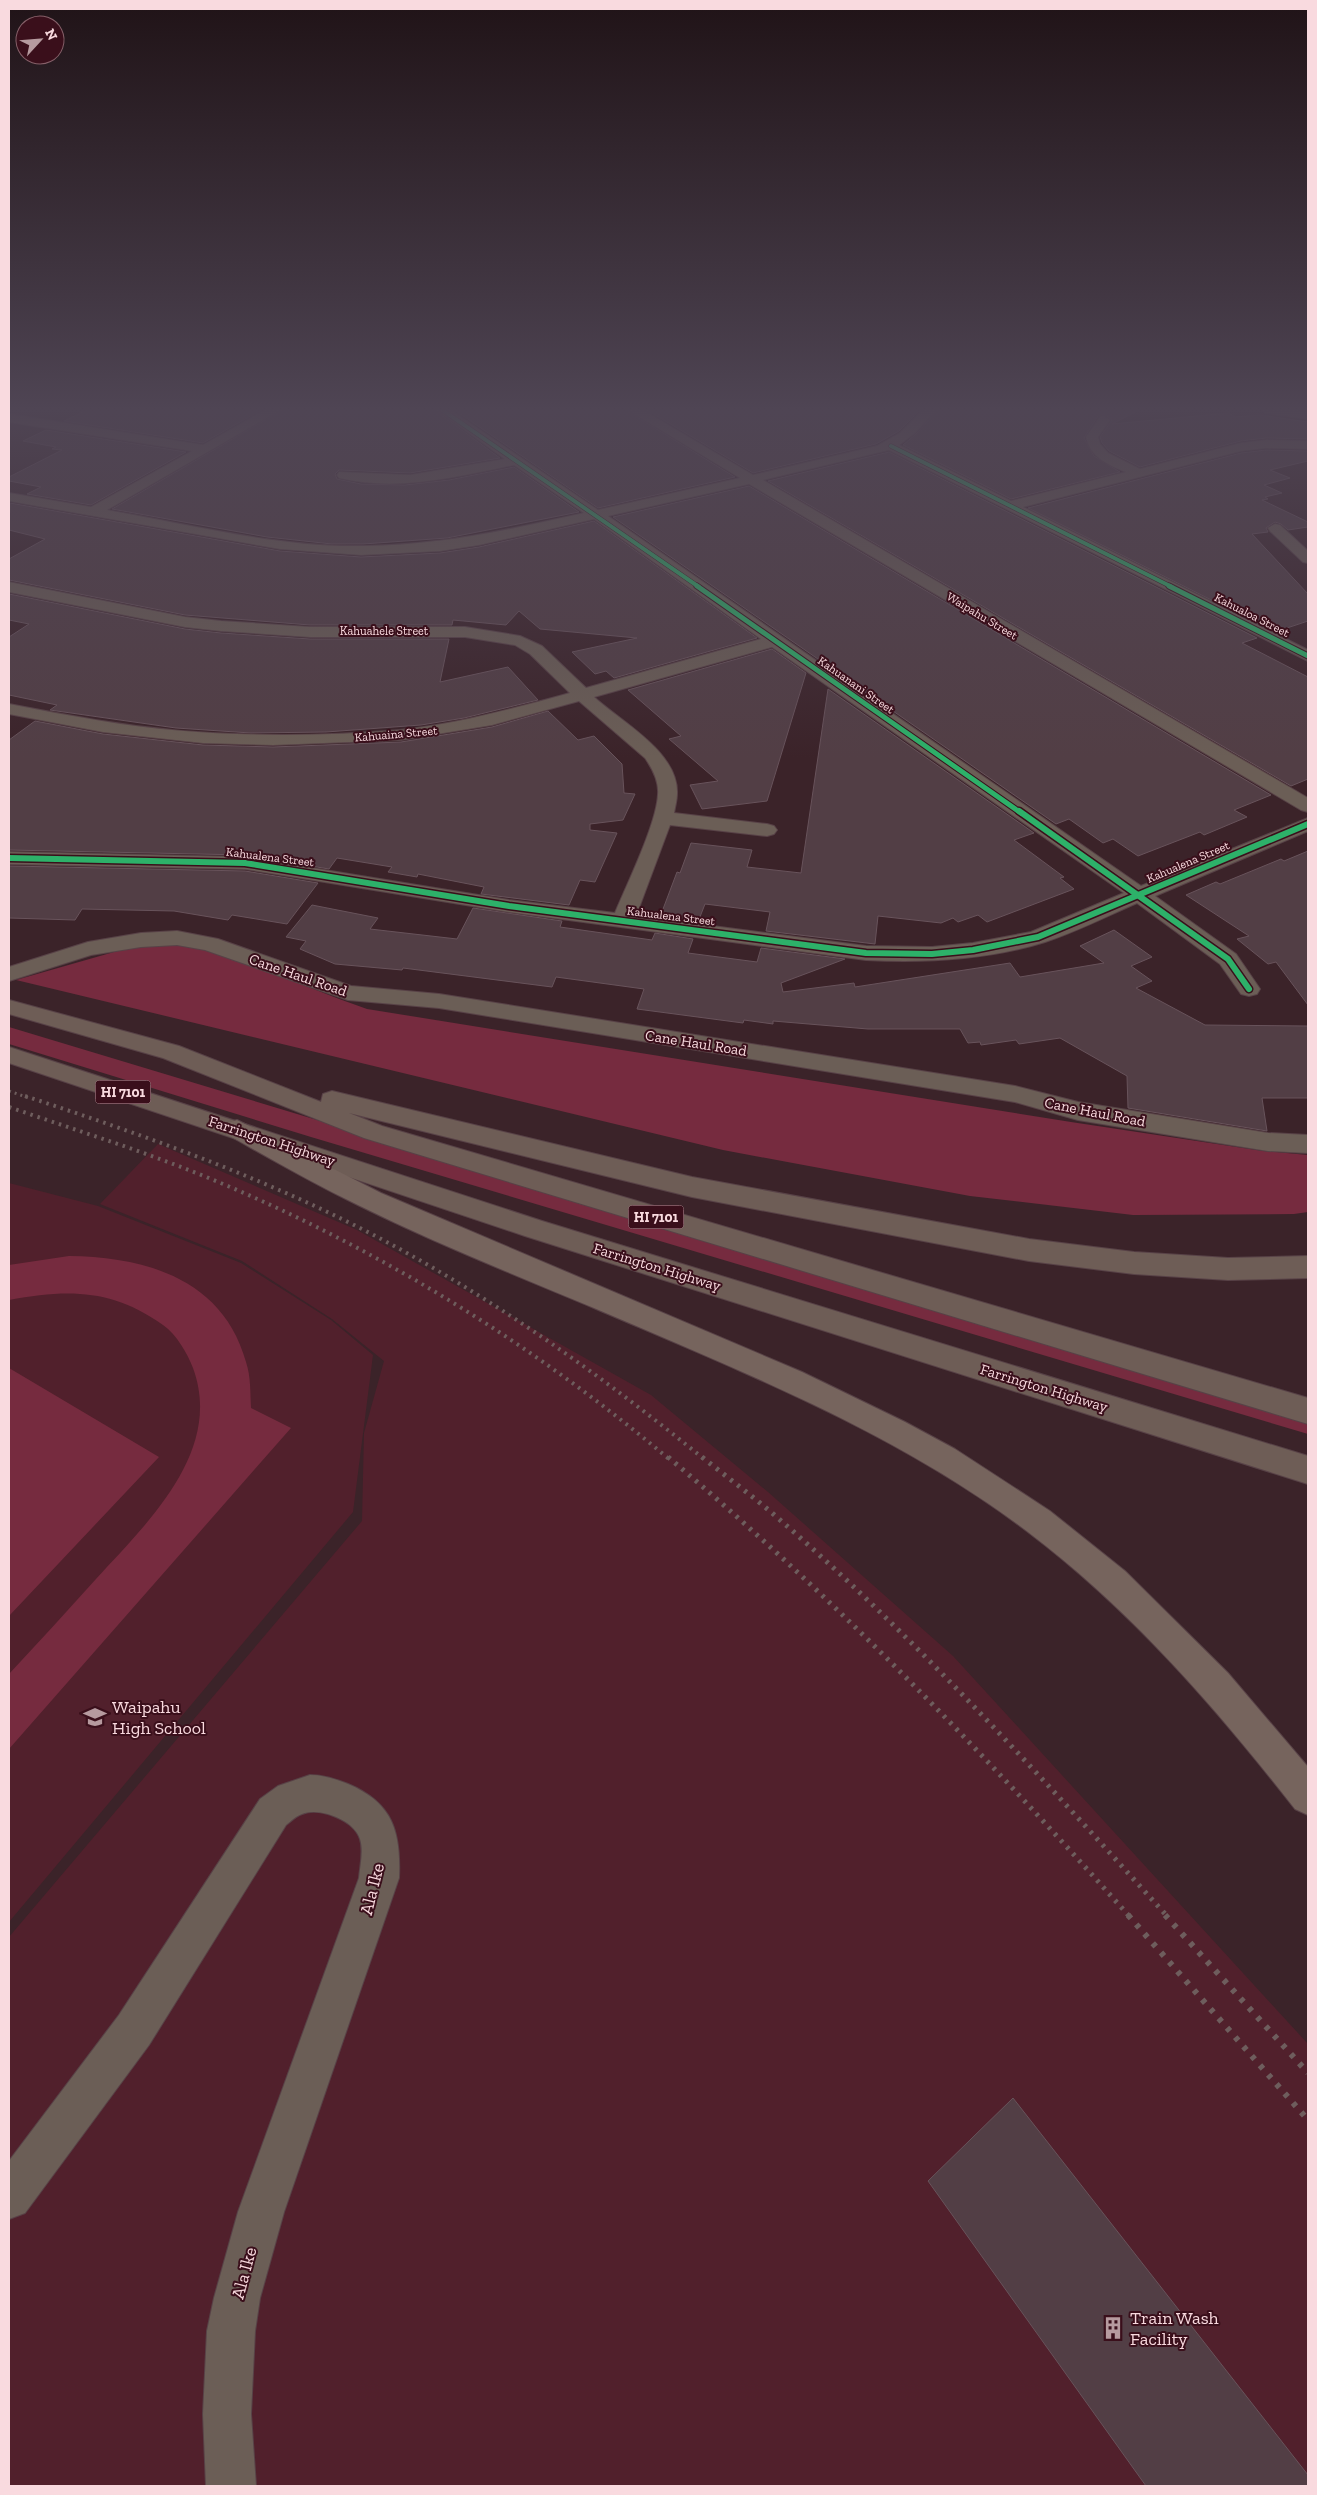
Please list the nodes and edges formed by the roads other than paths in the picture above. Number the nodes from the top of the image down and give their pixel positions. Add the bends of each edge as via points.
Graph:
1 (169, 525) edge
2 (549, 525) edge
3 (611, 525) edge
4 (829, 525) edge
5 (1048, 525) edge
6 (1276, 528) dead end
7 (1308, 560) edge
8 (9, 587) edge
9 (1308, 638) edge
10 (774, 642) junction
11 (1286, 645) junction
12 (1308, 656) edge
13 (583, 695) junction
14 (9, 709) edge
15 (1308, 806) edge
16 (663, 818) junction
17 (1308, 824) edge
18 (767, 830) dead end
19 (9, 858) edge
20 (1140, 895) junction
21 (622, 921) junction
22 (9, 974) edge
23 (1249, 990) dead end
24 (9, 1007) edge
25 (171, 1052) junction
26 (9, 1055) edge
27 (237, 1129) junction
28 (1308, 1144) edge
29 (1308, 1267) edge
30 (1308, 1410) edge
31 (1308, 1470) edge
32 (1308, 1796) edge
33 (9, 2197) edge
34 (231, 2486) edge

1 - 2 street via 280,545 361,551 479,541
3 - 10 street, Kahuanani Street
4 - 15 street, Waipahu Street
5 - 11 street, Kahualoa Street
6 - 7 street
8 - 13 street, Kahuahele Street via 185,622 221,626 310,632 422,631 493,635 520,641 536,650
9 - 11 street
10 - 13 street, Kahuaina Street
10 - 20 street, Kahuanani Street
11 - 12 street, Kahualoa Street
13 - 14 street, Kahuaina Street via 451,728 342,739 195,737 102,727
13 - 16 street, Kahuahele Street via 652,754 662,768 668,792
16 - 18 street
16 - 21 street, Kahuahele Street
17 - 20 street, Kahualena Street
19 - 21 street, Kahualena Street via 245,863
20 - 21 street, Kahualena Street via 1038,937 957,954 866,953
20 - 23 street, Kahuanani Street via 1228,959
22 - 28 street, Cane Haul Road via 88,949 177,938 210,944 348,993 439,1001 1015,1094 1078,1111 1268,1142
24 - 25 main road, HI 7101
25 - 29 main road via 350,1106 527,1149 692,1186 1029,1250 1134,1263 1228,1269
25 - 30 main road, HI 7101 via 373,1132
26 - 27 main road, Farrington Highway / HI 7101
27 - 31 main road, Farrington Highway / HI 7101 via 535,1229
27 - 32 highway via 388,1208 793,1381 879,1422 954,1465 1039,1522 1114,1585 1225,1696
33 - 34 street, Ala Ike via 134,2030 272,1812 304,1794 326,1793 368,1817 380,1843 379,1878 262,2212 237,2298 231,2331 227,2405

